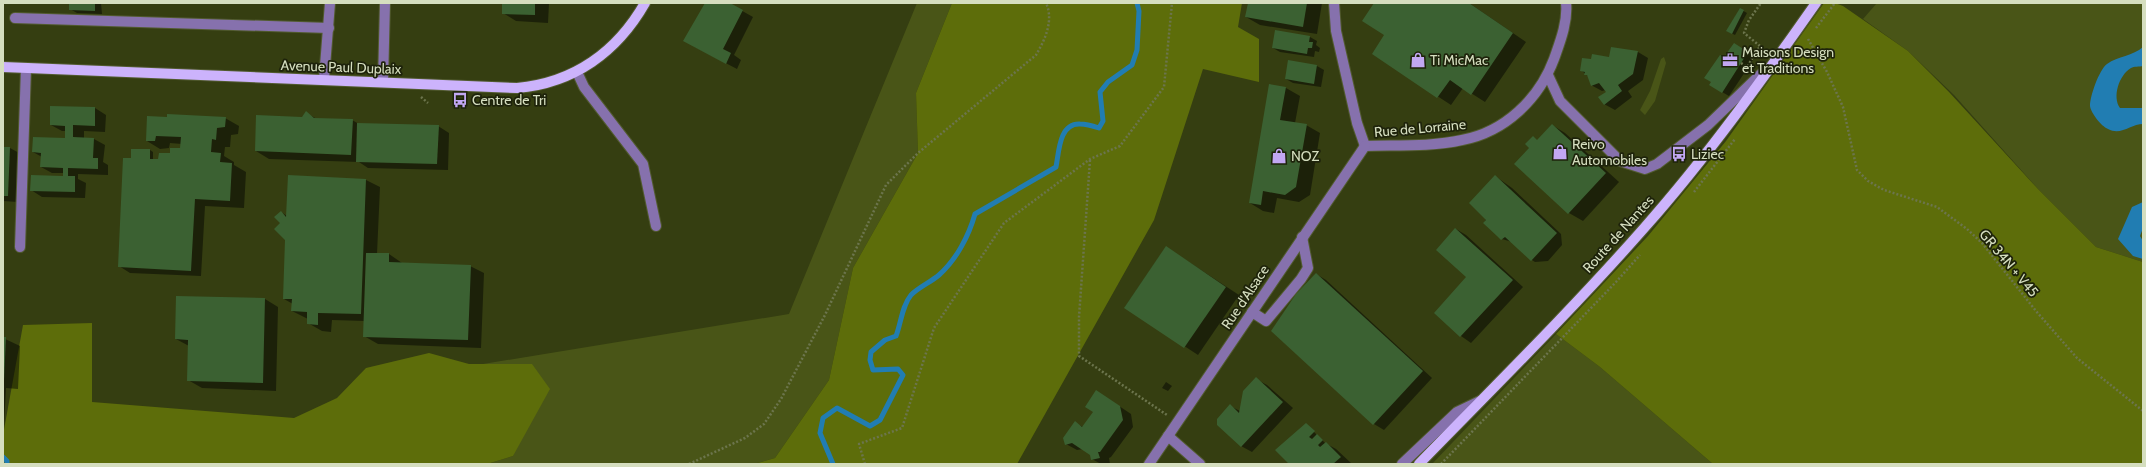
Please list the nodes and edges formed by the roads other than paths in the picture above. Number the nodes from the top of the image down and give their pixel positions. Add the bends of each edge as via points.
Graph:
1 (330, 3) edge
2 (386, 3) edge
3 (645, 3) edge
4 (1334, 3) edge
5 (1566, 3) edge
6 (1816, 3) edge
7 (15, 18) dead end
8 (329, 28) junction
9 (1776, 58) junction
10 (3, 67) edge
11 (26, 68) junction
12 (577, 72) junction
13 (1548, 74) junction
14 (324, 80) junction
15 (383, 82) junction
16 (1365, 146) junction
17 (656, 226) dead end
18 (1302, 237) junction
19 (20, 247) dead end
20 (1252, 312) junction
21 (1481, 400) junction
22 (1168, 436) junction
23 (1149, 464) edge
24 (1200, 464) edge
25 (1402, 464) edge
26 (1419, 464) edge

1 - 8 street
2 - 15 street
3 - 12 main road, Avenue Paul Duplaix via 635,20 612,47
4 - 16 street, Rue de Lorraine via 1336,31 1357,123
5 - 13 street, Rue de Lorraine via 1565,21
6 - 9 main road, Route de Nantes
7 - 8 street
8 - 14 street
9 - 13 street via 1708,125 1657,164 1645,169 1620,161 1560,101
9 - 21 main road, Route de Nantes via 1701,160 1645,227
10 - 11 main road, Avenue Paul Duplaix
11 - 14 main road, Avenue Paul Duplaix
11 - 19 street
12 - 15 main road, Avenue Paul Duplaix via 537,87
12 - 17 street via 584,87 643,164
13 - 16 street, Rue de Lorraine via 1523,108 1506,122 1484,134 1462,140
14 - 15 main road, Avenue Paul Duplaix
16 - 18 street, Rue d'Alsace
18 - 20 street, Rue d'Alsace
18 - 20 street via 1308,268 1301,279 1266,321
20 - 22 street, Rue d'Alsace
21 - 25 street via 1457,412
21 - 26 main road, Route de Nantes
22 - 23 street, Rue d'Alsace
22 - 24 street

